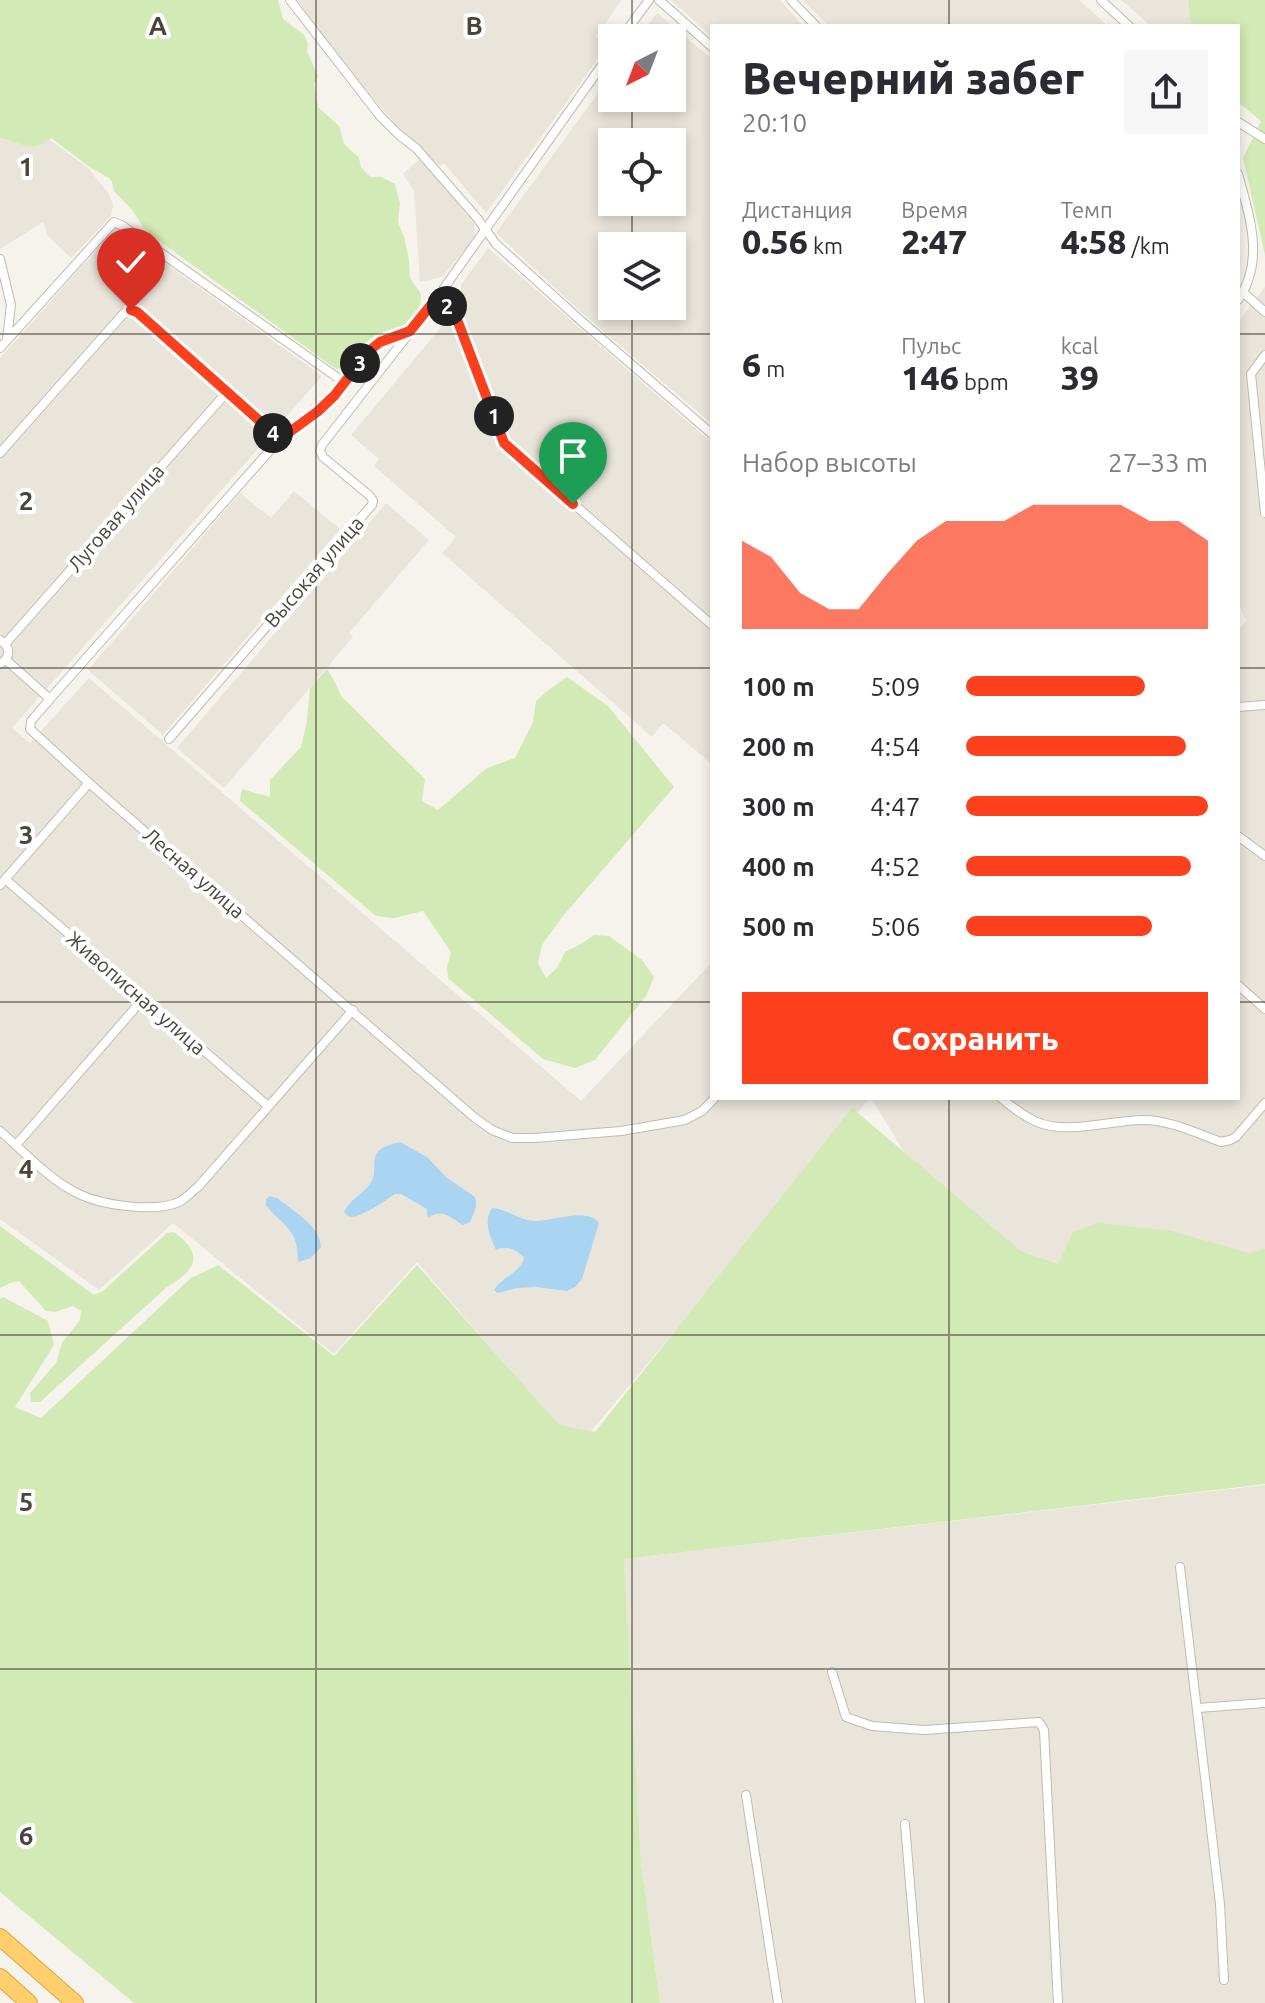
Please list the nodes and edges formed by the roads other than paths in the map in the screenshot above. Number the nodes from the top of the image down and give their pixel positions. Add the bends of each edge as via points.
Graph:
1 (290, 0) edge
2 (649, 0) edge
3 (659, 0) edge
4 (791, 0) edge
5 (1101, 0) edge
6 (631, 24) edge
7 (814, 24) edge
8 (1127, 24) edge
9 (710, 45) edge
10 (598, 71) edge
11 (1240, 123) edge
12 (1265, 139) edge
13 (1240, 181) edge
14 (485, 230) junction
15 (0, 259) edge
16 (439, 295) junction
17 (1241, 297) edge
18 (1265, 312) edge
19 (410, 331) junction
20 (7, 340) junction
21 (0, 348) edge
22 (1265, 355) edge
23 (345, 383) junction
24 (227, 392) junction
25 (710, 432) edge
26 (280, 439) junction
27 (0, 453) edge
28 (1265, 513) edge
29 (710, 623) edge
30 (3, 642) edge
31 (3, 662) edge
32 (50, 699) junction
33 (1265, 705) edge
34 (1240, 707) edge
35 (169, 739) dead end
36 (89, 783) junction
37 (1240, 837) edge
38 (1265, 856) edge
39 (3, 882) edge
40 (1240, 987) edge
41 (143, 999) junction
42 (1265, 1009) edge
43 (353, 1010) junction
44 (713, 1100) edge
45 (1003, 1100) edge
46 (1265, 1103) edge
47 (268, 1106) junction
48 (0, 1131) edge
49 (16, 1145) junction
50 (1180, 1567) dead end
51 (832, 1672) dead end
52 (1265, 1703) edge
53 (1198, 1708) junction
54 (746, 1795) dead end
55 (905, 1824) dead end
56 (0, 1937) edge
57 (0, 1977) edge
58 (1224, 1980) dead end
59 (29, 2003) edge
60 (75, 2003) edge
61 (778, 2003) edge
62 (920, 2003) edge
63 (1058, 2003) edge

1 - 14 street via 380,116 417,149
2 - 6 street
3 - 9 street
4 - 7 street
5 - 8 street
10 - 14 street
11 - 12 street
13 - 17 street via 1255,254 1250,284
14 - 16 street
14 - 25 street
15 - 20 street via 11,305
16 - 19 street
16 - 29 street via 458,322 504,443
17 - 18 street
19 - 23 street via 380,342
19 - 35 street, Высокая улица via 320,451 370,496 372,505
20 - 21 street
20 - 23 street via 114,222
22 - 28 street via 1251,374
23 - 26 street
24 - 26 street
24 - 27 street via 131,310
24 - 30 street, Луговая улица
26 - 32 street
30 - 31 street, Луговая улица via 9,649
31 - 32 street
32 - 36 street, Лесная улица via 30,729
33 - 34 street
36 - 39 street
36 - 43 street, Лесная улица
37 - 38 street
39 - 41 street, Живописная улица
40 - 42 street
41 - 47 street, Живописная улица
41 - 49 street
43 - 44 street, Лесная улица via 475,1118 512,1138 621,1131 685,1120
43 - 47 street
45 - 46 street via 1040,1124 1166,1122 1221,1142 1236,1137
47 - 49 street via 198,1187 161,1207 98,1201 76,1193
48 - 49 street
50 - 53 street
51 - 63 street via 846,1717 872,1726 924,1730 1039,1722 1044,1730
52 - 53 street
53 - 58 street
54 - 61 street
55 - 62 street
56 - 60 highway
57 - 59 highway

